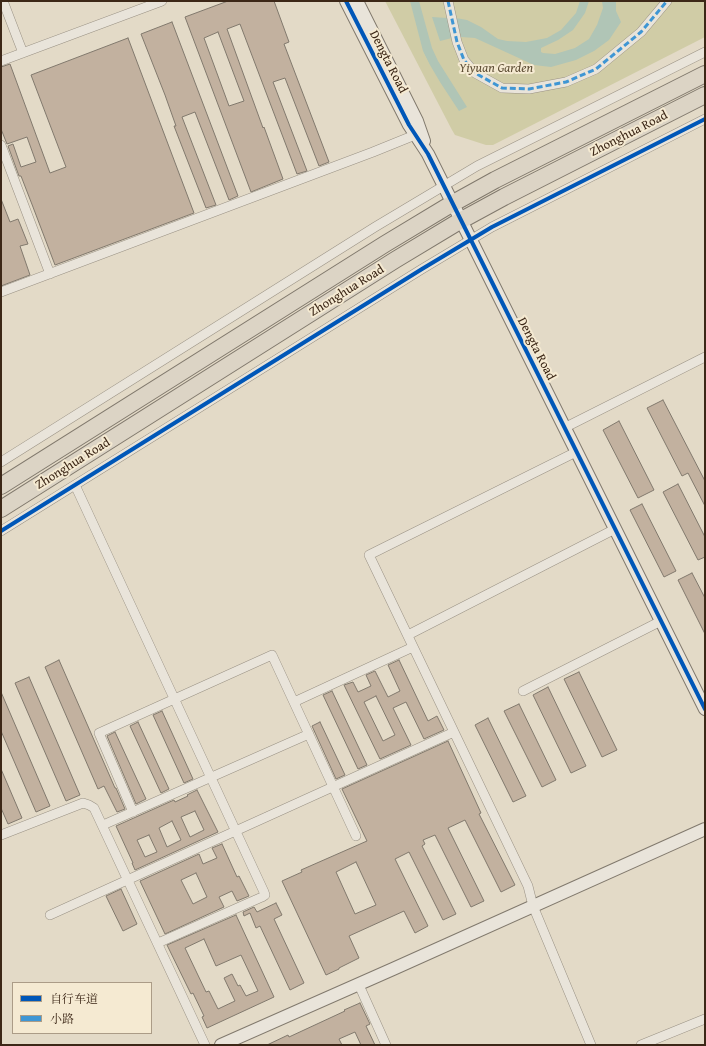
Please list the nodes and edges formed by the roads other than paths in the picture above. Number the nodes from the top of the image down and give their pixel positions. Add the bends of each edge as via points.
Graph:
1 (3, 1) edge
2 (162, 1) edge
3 (346, 1) edge
4 (357, 1) edge
5 (448, 1) edge
6 (667, 1) edge
7 (705, 52) edge
8 (23, 53) junction
9 (1, 61) edge
10 (705, 74) edge
11 (705, 96) edge
12 (705, 119) edge
13 (415, 135) junction
14 (1, 145) edge
15 (428, 154) junction
16 (444, 186) junction
17 (452, 203) junction
18 (461, 220) junction
19 (470, 240) junction
20 (50, 274) junction
21 (1, 292) edge
22 (705, 357) edge
23 (564, 428) junction
24 (576, 452) junction
25 (1, 462) edge
26 (75, 485) junction
27 (1, 486) edge
28 (1, 509) edge
29 (615, 529) junction
30 (1, 531) edge
31 (661, 621) junction
32 (408, 635) junction
33 (413, 647) junction
34 (523, 691) dead end
35 (175, 699) junction
36 (294, 702) junction
37 (705, 709) edge
38 (454, 732) junction
39 (309, 734) junction
40 (211, 777) junction
41 (333, 787) junction
42 (133, 812) junction
43 (102, 825) junction
44 (705, 829) edge
45 (235, 831) junction
46 (1, 836) edge
47 (356, 836) dead end
48 (128, 880) junction
49 (533, 906) junction
50 (50, 915) dead end
51 (158, 943) junction
52 (359, 984) junction
53 (705, 1019) edge
54 (205, 1045) edge
55 (221, 1045) edge
56 (386, 1045) edge
57 (592, 1045) edge
58 (641, 1045) edge

1 - 8 street
2 - 8 street
3 - 13 street, Dengta Road
4 - 15 street, Dengta Road via 417,121
5 - 6 street via 457,42 464,60 475,72 502,88 529,90 566,82 596,69 641,32
7 - 16 street via 477,166
8 - 9 street
10 - 17 highway, Zhonghua Road
11 - 18 highway, Zhonghua Road
12 - 19 street
13 - 15 street, Dengta Road
13 - 20 street
14 - 20 street
15 - 16 street, Dengta Road
16 - 17 street, Dengta Road
16 - 25 street
17 - 18 street, Dengta Road
17 - 27 highway, Zhonghua Road
18 - 19 street, Dengta Road
18 - 28 highway, Zhonghua Road
19 - 23 street, Dengta Road
19 - 26 street
20 - 21 street
22 - 23 street
23 - 24 street, Dengta Road
24 - 29 street, Dengta Road
24 - 32 street via 369,554
26 - 30 street
26 - 35 street
29 - 31 street, Dengta Road
29 - 32 street
31 - 34 street
31 - 37 street, Dengta Road
32 - 33 street
33 - 36 street
33 - 38 street
35 - 36 street via 272,655
35 - 40 street
35 - 42 street via 99,733
36 - 39 street
38 - 41 street
38 - 49 street via 528,886
39 - 40 street
39 - 41 street
40 - 42 street
40 - 45 street
41 - 45 street
41 - 47 street
42 - 43 street
43 - 46 street via 94,808 83,803
43 - 48 street
44 - 49 street
45 - 48 street
45 - 51 street via 264,895
48 - 50 street
48 - 51 street
49 - 52 street
49 - 57 street
51 - 54 street
52 - 55 street
52 - 56 street
53 - 58 street

